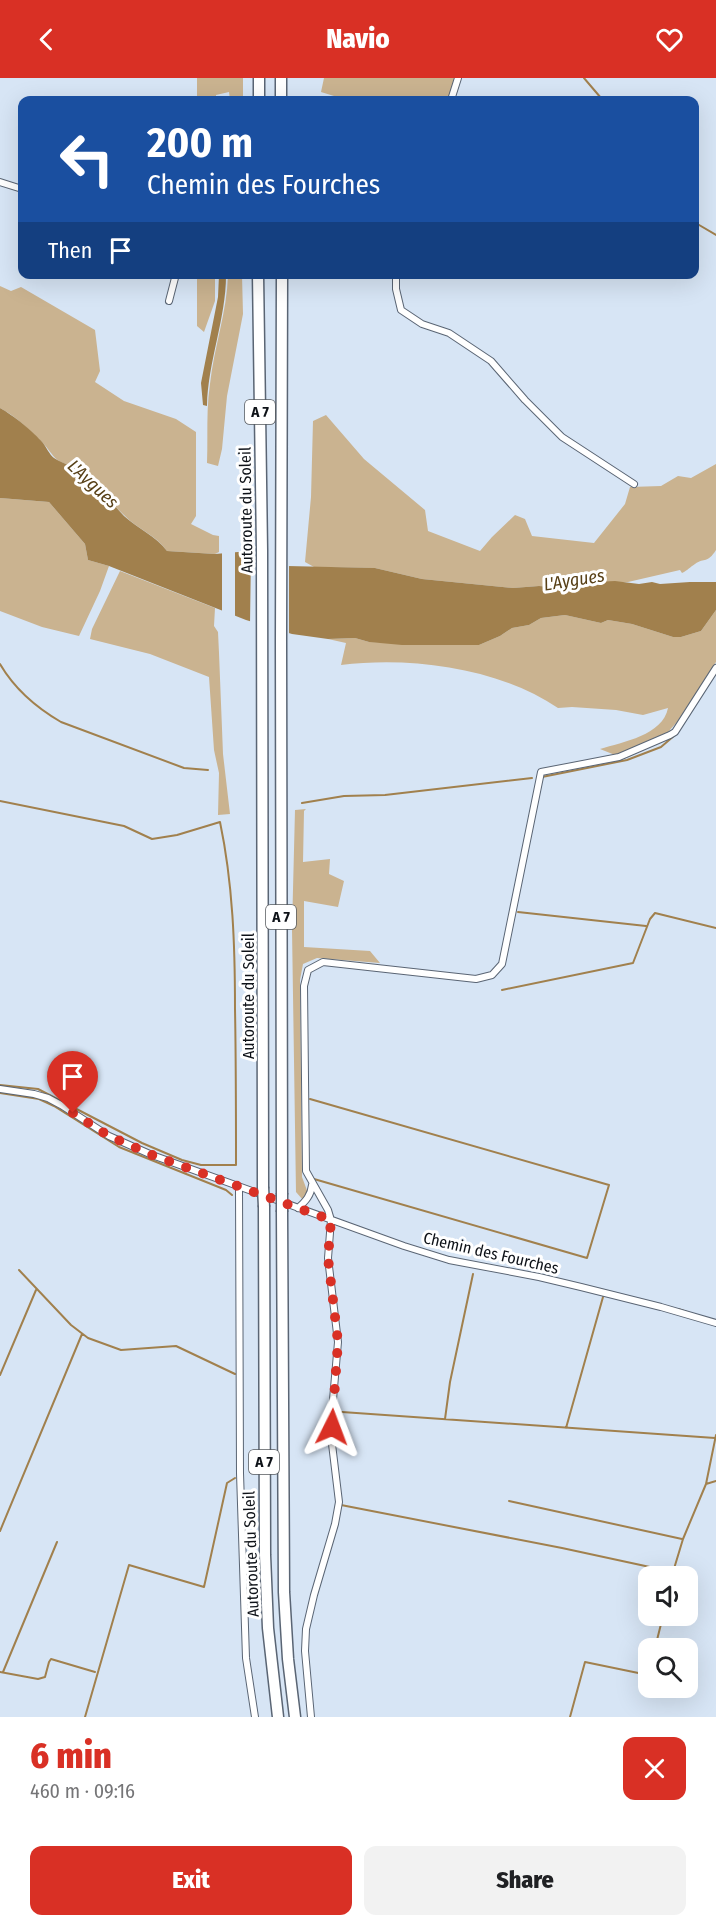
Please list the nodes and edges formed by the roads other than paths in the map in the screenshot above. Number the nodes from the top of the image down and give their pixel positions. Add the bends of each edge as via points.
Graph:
1 (259, 78) edge
2 (281, 78) edge
3 (458, 78) edge
4 (259, 96) edge
5 (281, 96) edge
6 (452, 96) edge
7 (0, 182) edge
8 (18, 188) edge
9 (175, 279) edge
10 (258, 279) edge
11 (282, 279) edge
12 (396, 279) edge
13 (169, 300) dead end
14 (634, 484) dead end
15 (716, 668) edge
16 (0, 1089) edge
17 (312, 1185) junction
18 (239, 1186) junction
19 (298, 1208) junction
20 (331, 1220) junction
21 (716, 1323) edge
22 (255, 1717) edge
23 (278, 1717) edge
24 (295, 1717) edge
25 (311, 1717) edge

1 - 4 highway
2 - 5 highway
3 - 6 street
7 - 8 street
9 - 13 street
10 - 23 highway, Autoroute du Soleil / A 7, bridge via 265,1555
11 - 24 highway, Autoroute du Soleil / A 7, bridge via 284,1580
12 - 14 street via 401,310 422,324 449,333 491,361 562,437
15 - 17 street via 670,735 619,757 541,772 502,964 492,975 476,979 323,962 308,969 304,986 305,1128 306,1171
16 - 18 street, Chemin des Fourches via 48,1098 109,1136
17 - 19 street via 307,1200
17 - 20 street
18 - 19 street, Chemin des Fourches
18 - 22 street via 240,1485 246,1658
19 - 20 street, Chemin des Fourches
20 - 21 street, Chemin des Fourches via 449,1260 539,1276
20 - 25 street via 328,1258 338,1342 332,1444 339,1502 306,1629

